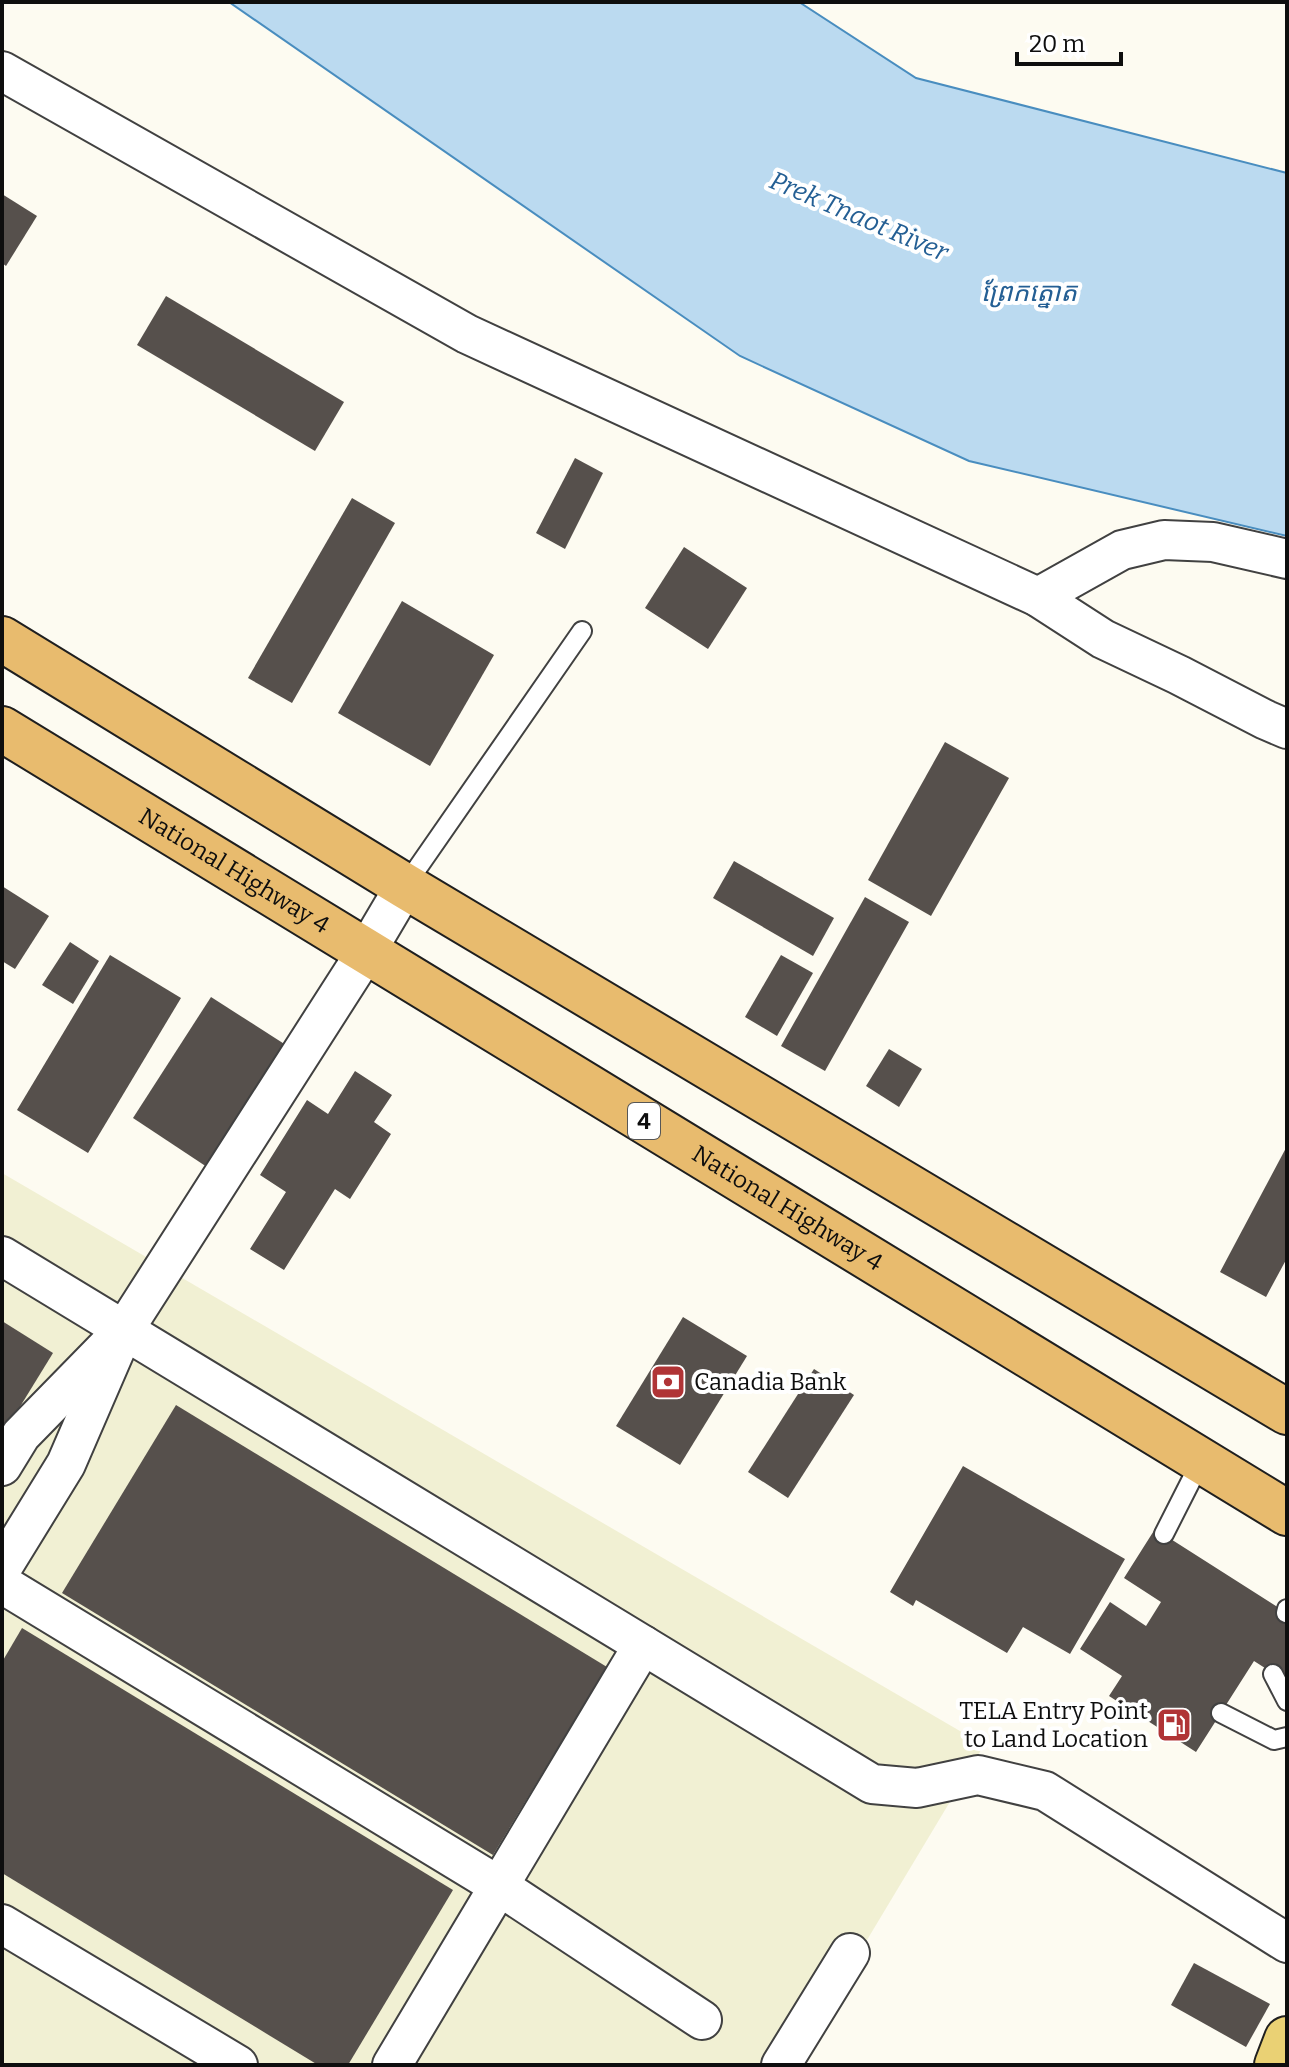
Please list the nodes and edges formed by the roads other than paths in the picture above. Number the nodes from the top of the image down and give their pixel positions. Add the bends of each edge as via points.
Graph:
1 (2, 71) edge
2 (1287, 559) edge
3 (1038, 597) junction
4 (582, 631) dead end
5 (2, 639) edge
6 (2, 729) edge
7 (1287, 729) edge
8 (405, 886) junction
9 (366, 952) junction
10 (2, 1256) edge
11 (124, 1330) junction
12 (1287, 1412) edge
13 (1201, 1461) junction
14 (2, 1466) edge
15 (1287, 1513) edge
16 (1164, 1534) dead end
17 (2, 1568) edge
18 (2, 1584) edge
19 (643, 1645) junction
20 (1273, 1674) dead end
21 (1287, 1701) edge
22 (1221, 1713) dead end
23 (1287, 1737) edge
24 (499, 1886) junction
25 (2, 1924) edge
26 (1287, 1943) edge
27 (850, 1953) dead end
28 (702, 2020) dead end
29 (1287, 2039) edge
30 (238, 2065) edge
31 (392, 2065) edge
32 (781, 2065) edge
33 (1277, 2065) edge

1 - 3 street via 467,334
2 - 3 street via 1213,542 1164,540 1122,550
3 - 7 street via 1103,639
4 - 8 lane
5 - 8 highway
6 - 9 highway, National Highway 4 / 4
8 - 9 street
8 - 12 highway
9 - 11 street
9 - 13 highway, National Highway 4 / 4
10 - 11 street
11 - 14 street via 21,1435
11 - 17 street via 66,1464
11 - 19 street
13 - 15 highway, National Highway 4 / 4
13 - 16 lane
18 - 24 street
19 - 24 street
19 - 26 street via 872,1784 917,1788 978,1775 1045,1791
20 - 21 lane
22 - 23 lane via 1274,1740
24 - 28 street
24 - 31 street
25 - 30 street
27 - 32 street
29 - 33 main road

